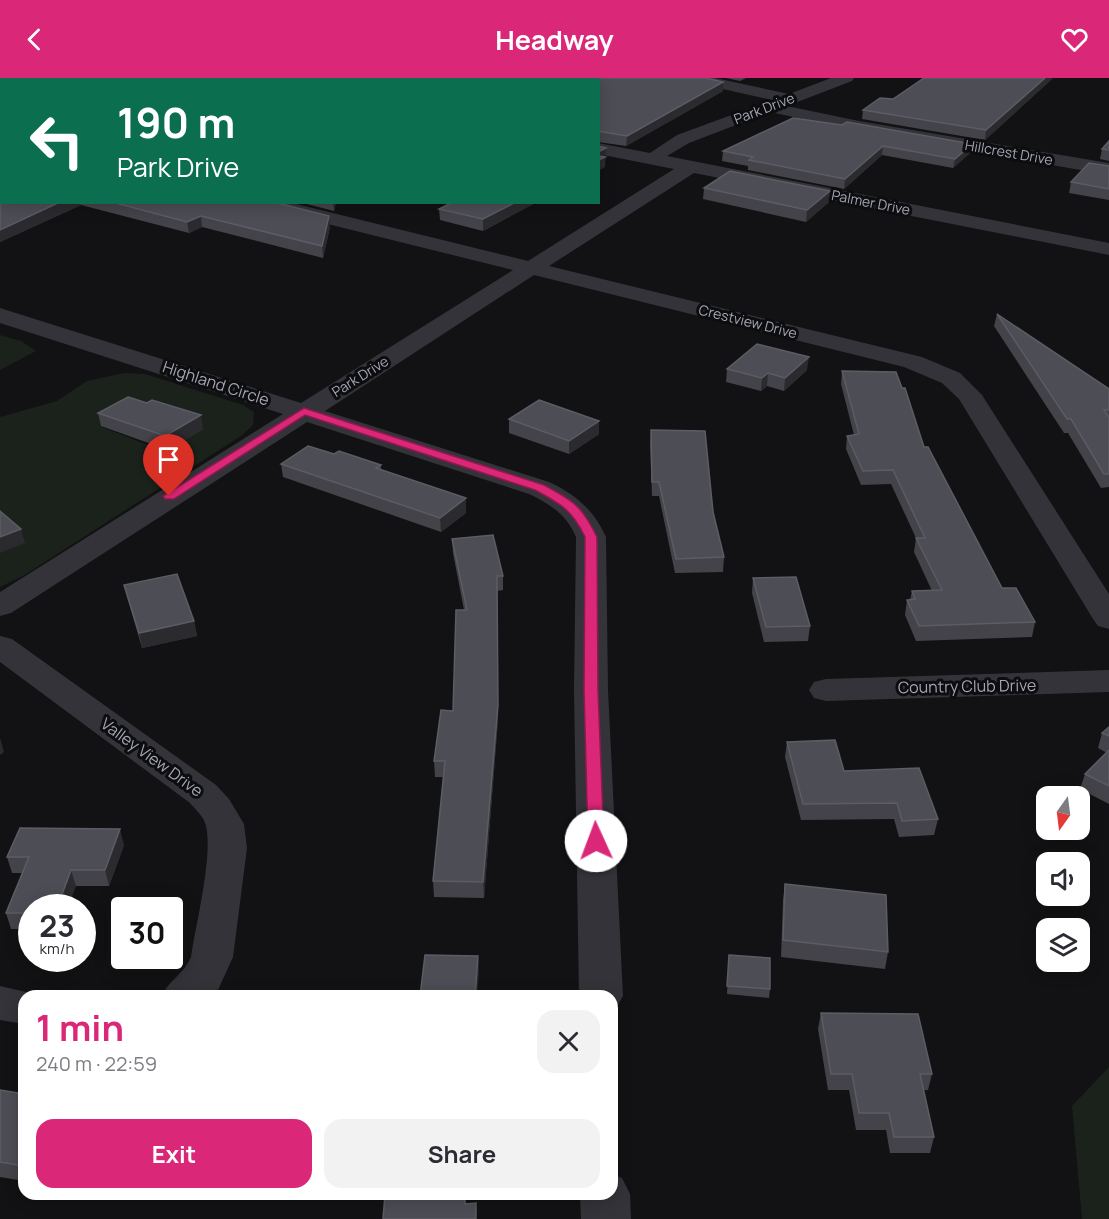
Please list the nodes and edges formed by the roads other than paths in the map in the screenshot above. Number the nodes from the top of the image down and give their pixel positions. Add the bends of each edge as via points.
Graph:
1 (693, 78) edge
2 (846, 78) edge
3 (790, 99) junction
4 (768, 107) junction
5 (600, 148) edge
6 (654, 160) junction
7 (690, 167) junction
8 (1109, 168) edge
9 (270, 204) edge
10 (1109, 249) edge
11 (531, 268) junction
12 (0, 315) edge
13 (304, 411) junction
14 (0, 606) edge
15 (1109, 619) edge
16 (0, 646) edge
17 (1109, 681) edge
18 (826, 690) dead end
19 (192, 988) edge
20 (601, 990) edge
21 (0, 1003) edge
22 (18, 1006) edge
23 (605, 1200) edge
24 (606, 1219) edge

1 - 3 street
2 - 3 street, Park Drive
3 - 4 street, Park Drive
4 - 6 street, Park Drive via 683,139
4 - 8 street, Hillcrest Drive
5 - 6 street, Palmer Drive
6 - 7 street, Palmer Drive
7 - 10 street, Palmer Drive
7 - 11 street, Park Drive
9 - 11 street, Crestview Drive
11 - 13 street, Park Drive
11 - 15 street, Crestview Drive via 913,362 951,378 969,395
12 - 13 street, Highland Circle
13 - 14 street, Park Drive
13 - 20 street, Highland Circle via 539,488 565,501 588,527
16 - 19 street, Valley View Drive via 203,794 225,824 228,849 213,957
17 - 18 street, Country Club Drive
21 - 22 street
23 - 24 street

